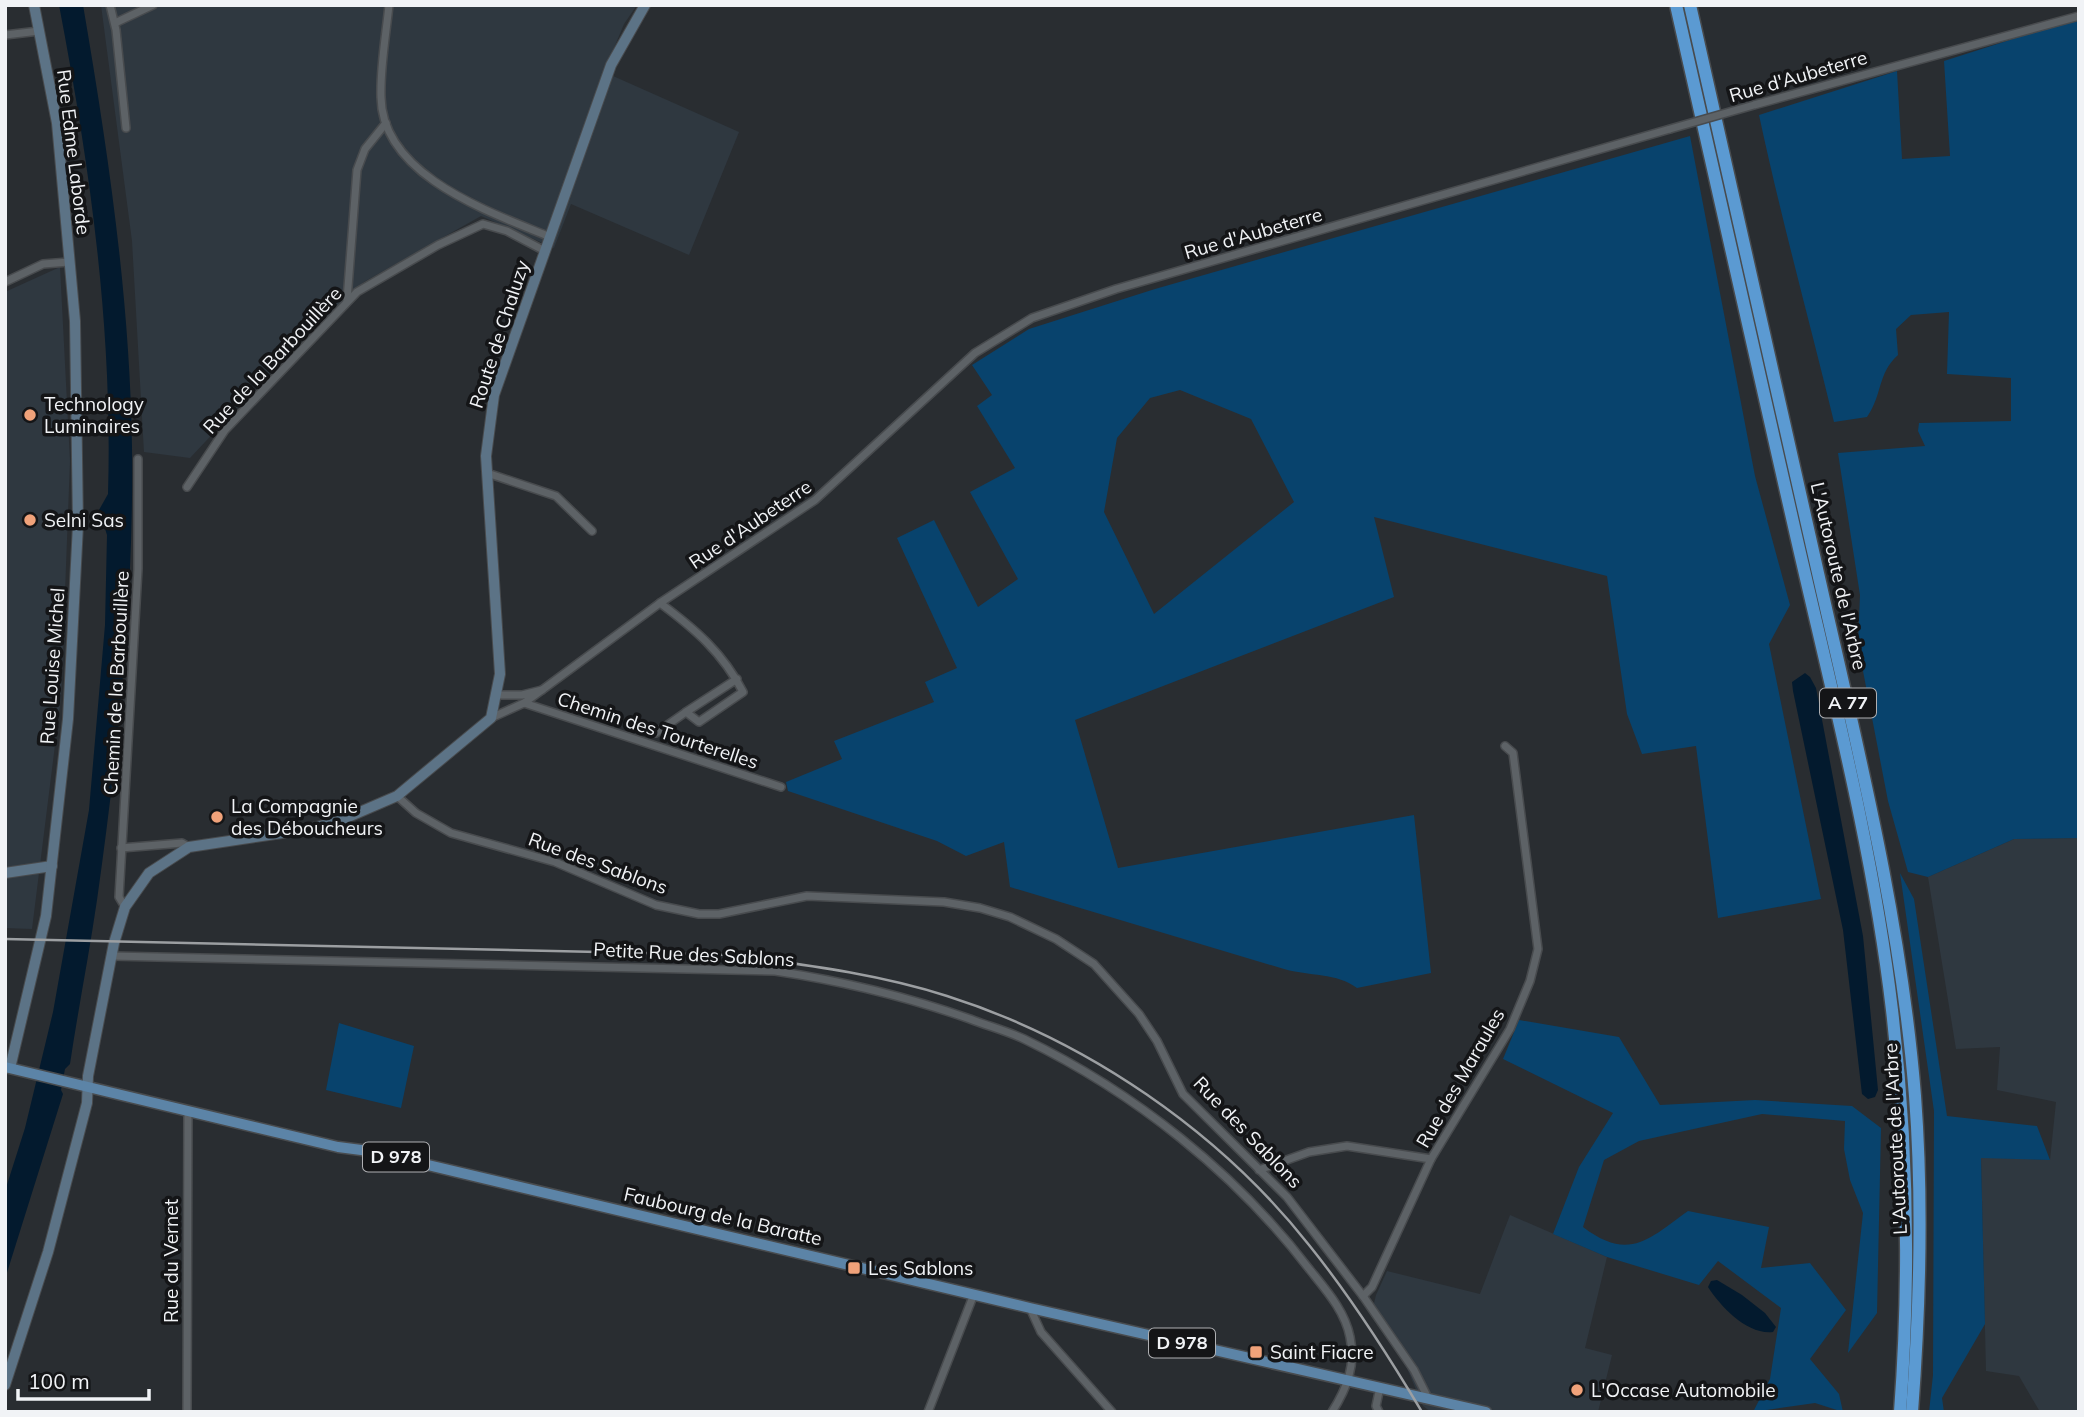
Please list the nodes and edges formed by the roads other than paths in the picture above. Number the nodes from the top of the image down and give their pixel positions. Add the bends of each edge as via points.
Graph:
1 (34, 5) edge
2 (110, 5) edge
3 (153, 5) edge
4 (388, 5) edge
5 (645, 5) edge
6 (1676, 5) edge
7 (1690, 5) edge
8 (2079, 16) edge
9 (115, 23) junction
10 (39, 31) junction
11 (5, 35) edge
12 (386, 123) junction
13 (126, 128) dead end
14 (550, 237) junction
15 (545, 251) junction
16 (69, 262) junction
17 (5, 282) edge
18 (347, 300) junction
19 (138, 459) dead end
20 (487, 473) junction
21 (187, 487) dead end
22 (592, 531) dead end
23 (660, 603) junction
24 (737, 679) junction
25 (542, 690) junction
26 (498, 695) junction
27 (524, 703) junction
28 (686, 712) junction
29 (491, 718) junction
30 (656, 733) dead end
31 (1505, 746) dead end
32 (781, 787) dead end
33 (397, 796) junction
34 (189, 847) junction
35 (121, 848) junction
36 (52, 866) junction
37 (5, 873) edge
38 (125, 907) junction
39 (112, 956) junction
40 (7, 1069) edge
41 (88, 1086) junction
42 (188, 1110) junction
43 (1432, 1159) junction
44 (1259, 1170) junction
45 (974, 1294) junction
46 (1363, 1296) junction
47 (1030, 1308) junction
48 (1349, 1381) junction
49 (5, 1385) edge
50 (1380, 1387) junction
51 (1428, 1398) junction
52 (187, 1412) edge
53 (928, 1412) edge
54 (1112, 1412) edge
55 (1332, 1412) edge
56 (1379, 1412) edge
57 (1486, 1412) edge
58 (1900, 1412) edge
59 (1912, 1412) edge

1 - 10 street, Rue Edme Laborde
2 - 9 street
3 - 9 street
4 - 12 street via 381,99
5 - 14 street, Route de Chaluzy via 611,65
6 - 58 highway, L'Autoroute de l'Arbre / A 77 via 1841,733 1882,942 1900,1082 1906,1177
7 - 59 highway, L'Autoroute de l'Arbre / A 77 via 1891,912 1915,1092 1920,1179
8 - 23 street, Rue d'Aubeterre, bridge via 1129,285 1032,318 975,353 815,500
9 - 13 street
10 - 11 street
10 - 16 street, Rue Edme Laborde via 57,123
12 - 14 street via 417,169 444,189
12 - 18 street via 365,149 357,170
14 - 15 street, Route de Chaluzy
15 - 18 street, Rue de la Barbouillère via 495,226 475,226
15 - 20 street, Route de Chaluzy via 494,395 486,436
16 - 17 street via 43,264
16 - 36 street, Rue Louise Michel via 75,321 78,525 68,719
18 - 21 street, Rue de la Barbouillère via 225,430
19 - 35 street, Chemin de la Barbouillère via 134,674
20 - 22 street via 556,496
20 - 26 street, Route de Chaluzy
23 - 24 street via 705,636
23 - 25 street, Rue d'Aubeterre
24 - 28 street
24 - 28 street via 743,692 699,722
25 - 26 street, Rue d'Aubeterre
25 - 27 street, Rue d'Aubeterre
26 - 29 street, Route de Chaluzy
27 - 29 street, Rue d'Aubeterre
27 - 32 street, Chemin des Tourterelles
28 - 30 street
29 - 33 street
31 - 43 street, Rue des Maraules via 1513,753 1538,949 1510,1029
33 - 34 street via 309,829
33 - 44 street, Rue des Sablons via 452,833 555,862 656,905 699,914 807,897 944,902 1010,917 1094,964 1139,1014 1183,1094
34 - 35 street via 181,843
34 - 38 street via 149,873
35 - 38 street, Chemin de la Barbouillère via 119,897
36 - 37 street
36 - 40 street, Rue Louise Michel via 41,944
38 - 39 street
39 - 41 street
39 - 48 street, Petite Rue des Sablons via 736,968 848,981 911,998 1023,1039 1093,1077 1167,1128 1252,1203 1336,1303 1350,1337
40 - 41 main road, D 978
41 - 42 main road, Faubourg de la Baratte / D 978
41 - 49 street via 48,1252
42 - 45 main road, Faubourg de la Baratte / D 978
42 - 52 street, Rue du Vernet
43 - 44 street via 1347,1146 1309,1152
43 - 46 street, Rue des Maraules via 1373,1287
44 - 46 street, Rue des Sablons via 1286,1197
45 - 47 main road, Faubourg de la Baratte / D 978
45 - 53 street
46 - 51 street
47 - 48 main road, Faubourg de la Baratte / D 978
47 - 54 street via 1041,1332
48 - 50 main road, D 978
48 - 55 street
50 - 51 main road, D 978
50 - 56 street
51 - 57 main road, D 978

